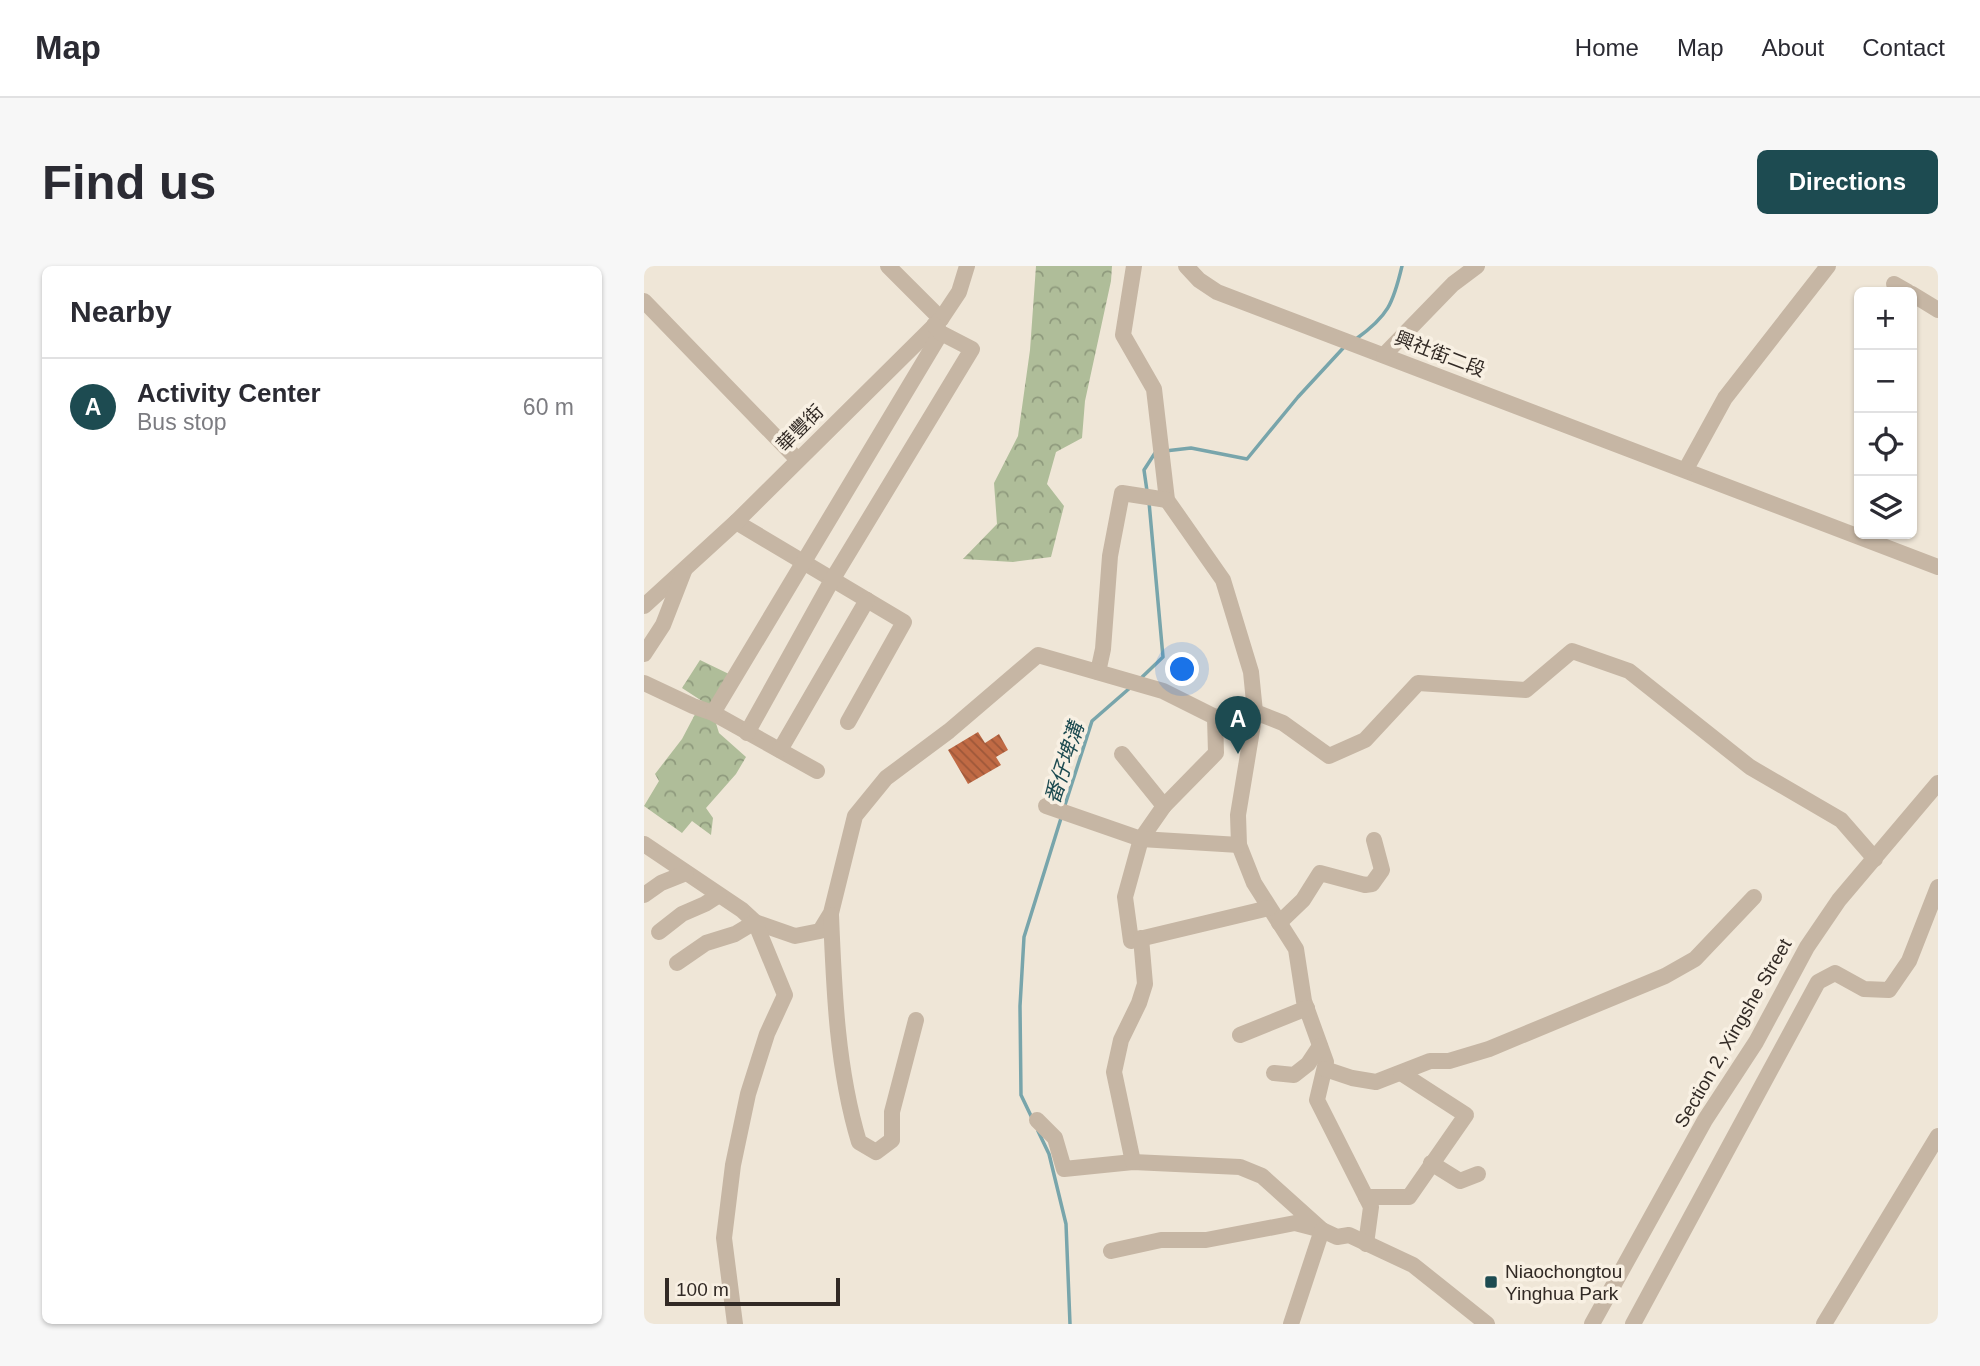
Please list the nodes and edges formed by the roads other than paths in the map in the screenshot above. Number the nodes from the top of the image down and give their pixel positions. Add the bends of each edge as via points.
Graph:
1 (888, 266) edge
2 (967, 266) edge
3 (1134, 266) edge
4 (1186, 266) edge
5 (1477, 266) edge
6 (1828, 266) edge
7 (1917, 297) edge
8 (644, 301) edge
9 (1938, 310) edge
10 (939, 326) junction
11 (1384, 355) junction
12 (797, 459) junction
13 (1686, 470) junction
14 (1167, 500) junction
15 (736, 522) junction
16 (803, 562) junction
17 (1938, 566) edge
18 (684, 568) junction
19 (832, 580) junction
20 (647, 598) edge
21 (867, 600) junction
22 (644, 654) edge
23 (1098, 673) junction
24 (644, 683) edge
25 (1255, 712) junction
26 (713, 713) junction
27 (1215, 717) junction
28 (848, 722) dead end
29 (747, 733) junction
30 (779, 750) junction
31 (1122, 754) dead end
32 (817, 771) dead end
33 (1938, 783) edge
34 (1046, 806) dead end
35 (1164, 806) junction
36 (1141, 839) junction
37 (1374, 840) dead end
38 (644, 844) edge
39 (1239, 845) junction
40 (1875, 859) junction
41 (686, 873) junction
42 (1938, 887) edge
43 (644, 895) edge
44 (719, 895) junction
45 (1754, 897) dead end
46 (1269, 908) junction
47 (831, 913) junction
48 (755, 922) junction
49 (1279, 923) junction
50 (659, 932) dead end
51 (1141, 938) junction
52 (677, 963) dead end
53 (1307, 1008) junction
54 (916, 1020) dead end
55 (1240, 1035) dead end
56 (1320, 1046) junction
57 (1325, 1069) junction
58 (1274, 1073) dead end
59 (1401, 1073) junction
60 (1037, 1120) dead end
61 (1938, 1136) edge
62 (1133, 1162) junction
63 (1431, 1163) junction
64 (1479, 1174) dead end
65 (1366, 1198) junction
66 (1322, 1230) junction
67 (1366, 1244) junction
68 (1111, 1251) dead end
69 (735, 1324) edge
70 (1291, 1324) edge
71 (1487, 1324) edge
72 (1592, 1324) edge
73 (1633, 1324) edge
74 (1824, 1324) edge

1 - 10 street
2 - 10 street, 華豐街 via 959,292
3 - 14 street via 1123,335 1154,388
4 - 11 street, 興社街二段 via 1217,292
5 - 11 street via 1453,284
6 - 13 street via 1725,398
7 - 9 street
8 - 12 street
10 - 12 street, 華豐街
10 - 16 street
10 - 19 street via 972,349
11 - 13 street, 興社街二段
12 - 15 street, 華豐街
13 - 17 street, 興社街二段
14 - 23 street via 1122,493 1110,556
14 - 25 street via 1223,580 1251,672
15 - 16 street
15 - 18 street, 華豐街
16 - 19 street
16 - 26 street
18 - 20 street, 華豐街
18 - 22 street via 663,625
19 - 21 street
19 - 29 street
21 - 28 street via 904,622
21 - 30 street
23 - 27 street via 1163,691
23 - 47 street via 1038,655 886,778 855,816
24 - 26 street
25 - 27 street
25 - 39 street via 1238,815
25 - 40 street via 1283,723 1329,756 1365,740 1418,683 1526,690 1572,651 1629,671 1750,767 1841,820
26 - 29 street
27 - 35 street via 1216,753
29 - 30 street
30 - 32 street
31 - 35 street
33 - 40 street, Section 2, Xingshe Street
34 - 36 street
35 - 36 street
36 - 39 street
36 - 51 street via 1125,897 1131,941
37 - 49 street via 1381,870 1372,884 1320,873 1303,900
38 - 41 street
39 - 46 street
40 - 72 street, Section 2, Xingshe Street via 1807,947
41 - 43 street
41 - 44 street
42 - 73 street via 1909,961 1889,990 1864,989 1835,973 1818,982
44 - 48 street
44 - 50 street
45 - 59 street via 1695,959 1665,976 1489,1048 1448,1061 1430,1061
46 - 49 street
46 - 51 street
47 - 48 street via 820,931 795,936
47 - 54 street via 834,1008 851,1115 859,1142 876,1152 892,1140 892,1112
48 - 52 street via 706,943
48 - 69 street via 785,995 748,1094 733,1165 724,1238
49 - 53 street via 1296,949
51 - 62 street via 1145,984 1121,1040 1114,1072
53 - 55 street
53 - 56 street
56 - 57 street
56 - 58 street via 1294,1075
57 - 59 street via 1376,1082
57 - 65 street via 1317,1100
59 - 63 street via 1466,1115
60 - 62 street via 1055,1138 1064,1168
61 - 74 street
62 - 66 street via 1240,1167 1262,1176
63 - 64 street via 1460,1181
63 - 65 street via 1409,1197
65 - 67 street via 1371,1207
66 - 67 street
66 - 68 street via 1295,1223
66 - 70 street
67 - 71 street via 1413,1265

